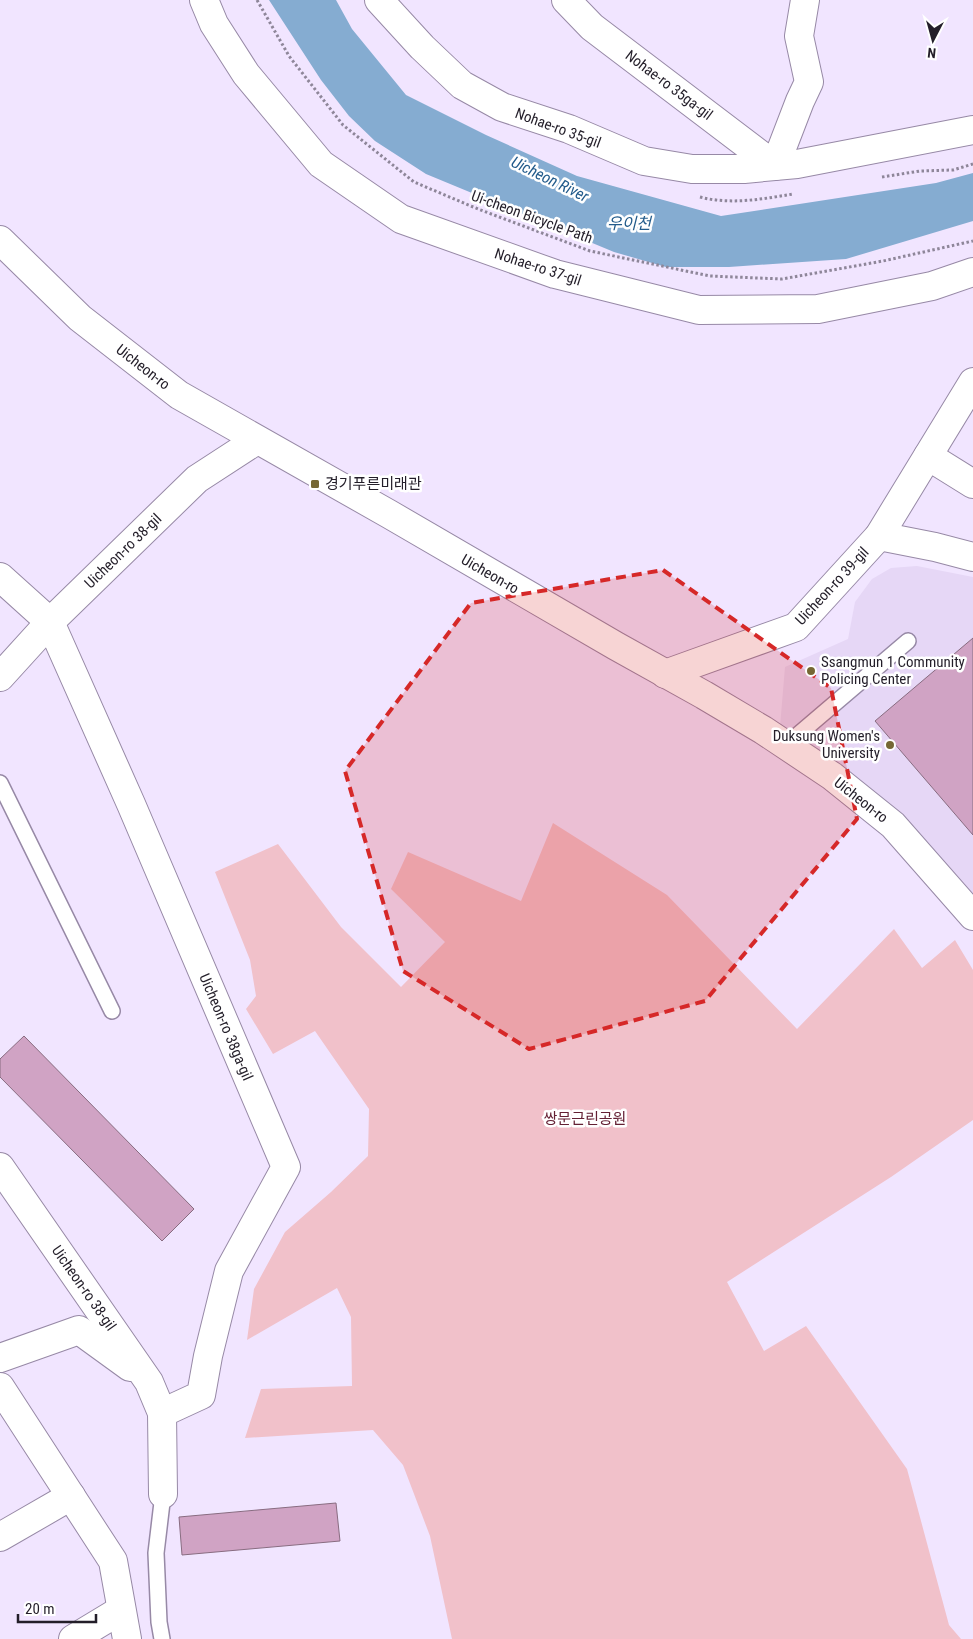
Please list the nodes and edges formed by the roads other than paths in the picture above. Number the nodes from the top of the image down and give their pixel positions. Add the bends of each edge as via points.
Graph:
1 (204, 0) edge
2 (379, 0) edge
3 (566, 0) edge
4 (805, 0) edge
5 (973, 130) edge
6 (776, 166) junction
7 (0, 240) edge
8 (973, 272) edge
9 (973, 382) edge
10 (258, 440) junction
11 (928, 456) junction
12 (973, 484) edge
13 (879, 536) junction
14 (973, 557) edge
15 (0, 577) edge
16 (50, 622) junction
17 (908, 641) dead end
18 (666, 674) junction
19 (0, 677) edge
20 (786, 745) junction
21 (0, 784) edge
22 (973, 916) edge
23 (112, 1011) dead end
24 (0, 1167) edge
25 (0, 1358) edge
26 (149, 1382) junction
27 (0, 1387) edge
28 (162, 1413) junction
29 (163, 1494) joint
30 (71, 1496) junction
31 (0, 1537) edge
32 (121, 1610) junction
33 (72, 1639) edge
34 (127, 1639) edge
35 (162, 1639) edge

1 - 8 street, Nohae-ro 37-gil via 214,24 246,74 321,164 400,219 555,274 699,310 818,309 932,286
2 - 6 street, Nohae-ro 35-gil via 462,85 502,107 569,129 644,161 692,169
3 - 6 street, Nohae-ro 35ga-gil via 592,27
4 - 6 street via 800,36 809,82
5 - 6 street, Nohae-ro 35-gil
7 - 10 street, Uicheon-ro via 80,318 179,395
9 - 11 street, Uicheon-ro 39-gil
10 - 16 street, Uicheon-ro 38-gil via 197,479
10 - 18 street, Uicheon-ro
11 - 12 street
11 - 13 street, Uicheon-ro 39-gil
13 - 14 street
13 - 18 street, Uicheon-ro 39-gil via 796,627
15 - 16 street
16 - 19 street, Uicheon-ro 38-gil
16 - 28 street, Uicheon-ro 38ga-gil via 286,1167 229,1271 201,1395
17 - 20 lane
18 - 20 street, Uicheon-ro
20 - 22 street, Uicheon-ro via 832,776 893,825
21 - 23 lane
24 - 26 street, Uicheon-ro 38-gil
25 - 26 street via 79,1330
26 - 28 street, Uicheon-ro 38-gil
27 - 30 street
28 - 29 street
29 - 35 lane via 156,1554
30 - 31 street
30 - 32 street via 113,1561
32 - 33 street
32 - 34 street

